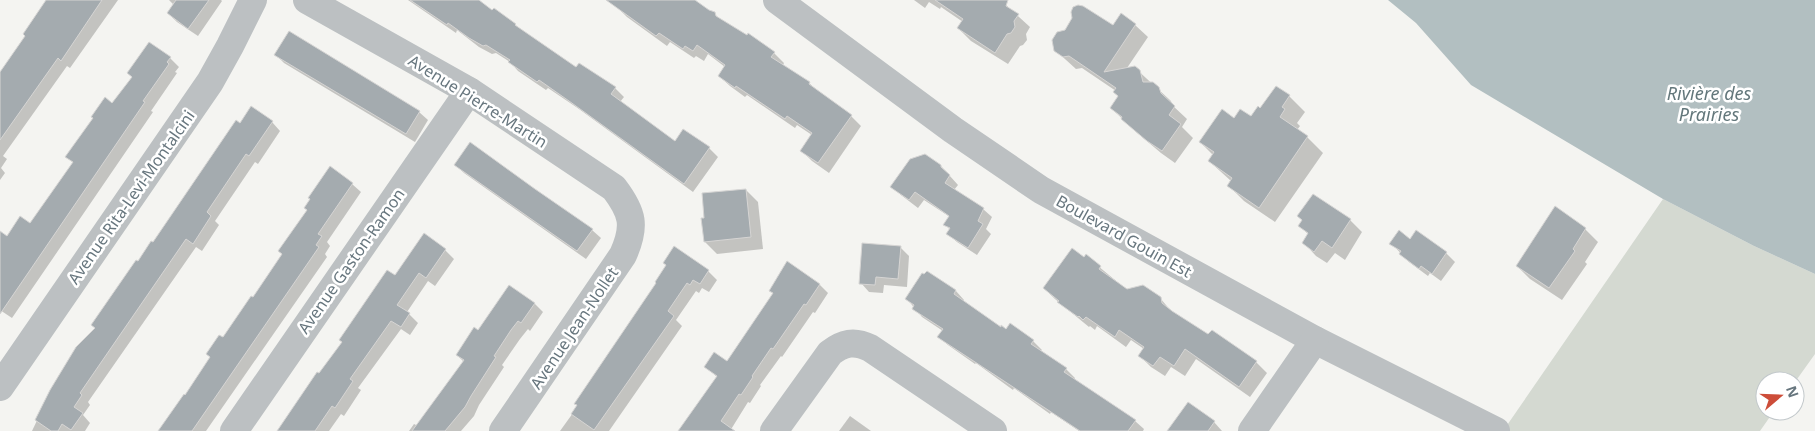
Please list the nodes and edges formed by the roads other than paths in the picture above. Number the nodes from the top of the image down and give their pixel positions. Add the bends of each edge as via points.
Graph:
1 (253, 0) edge
2 (307, 0) edge
3 (776, 0) edge
4 (469, 91) junction
5 (632, 220) joint
6 (1315, 340) junction
7 (0, 387) edge
8 (234, 431) edge
9 (503, 431) edge
10 (774, 431) edge
11 (992, 431) edge
12 (1252, 431) edge
13 (1496, 431) edge

1 - 7 street, Avenue Rita-Levi-Montalcini via 210,82
2 - 4 street, Avenue Pierre-Martin
3 - 6 street, Boulevard Gouin Est via 953,130 1041,190
4 - 5 street, Avenue Pierre-Martin via 614,188 626,203
4 - 8 street, Avenue Gaston-Ramon
5 - 9 street, Avenue Jean-Nollet via 624,255
6 - 12 street
6 - 13 street, Boulevard Gouin Est
10 - 11 street via 830,353 852,343 862,344 879,353

